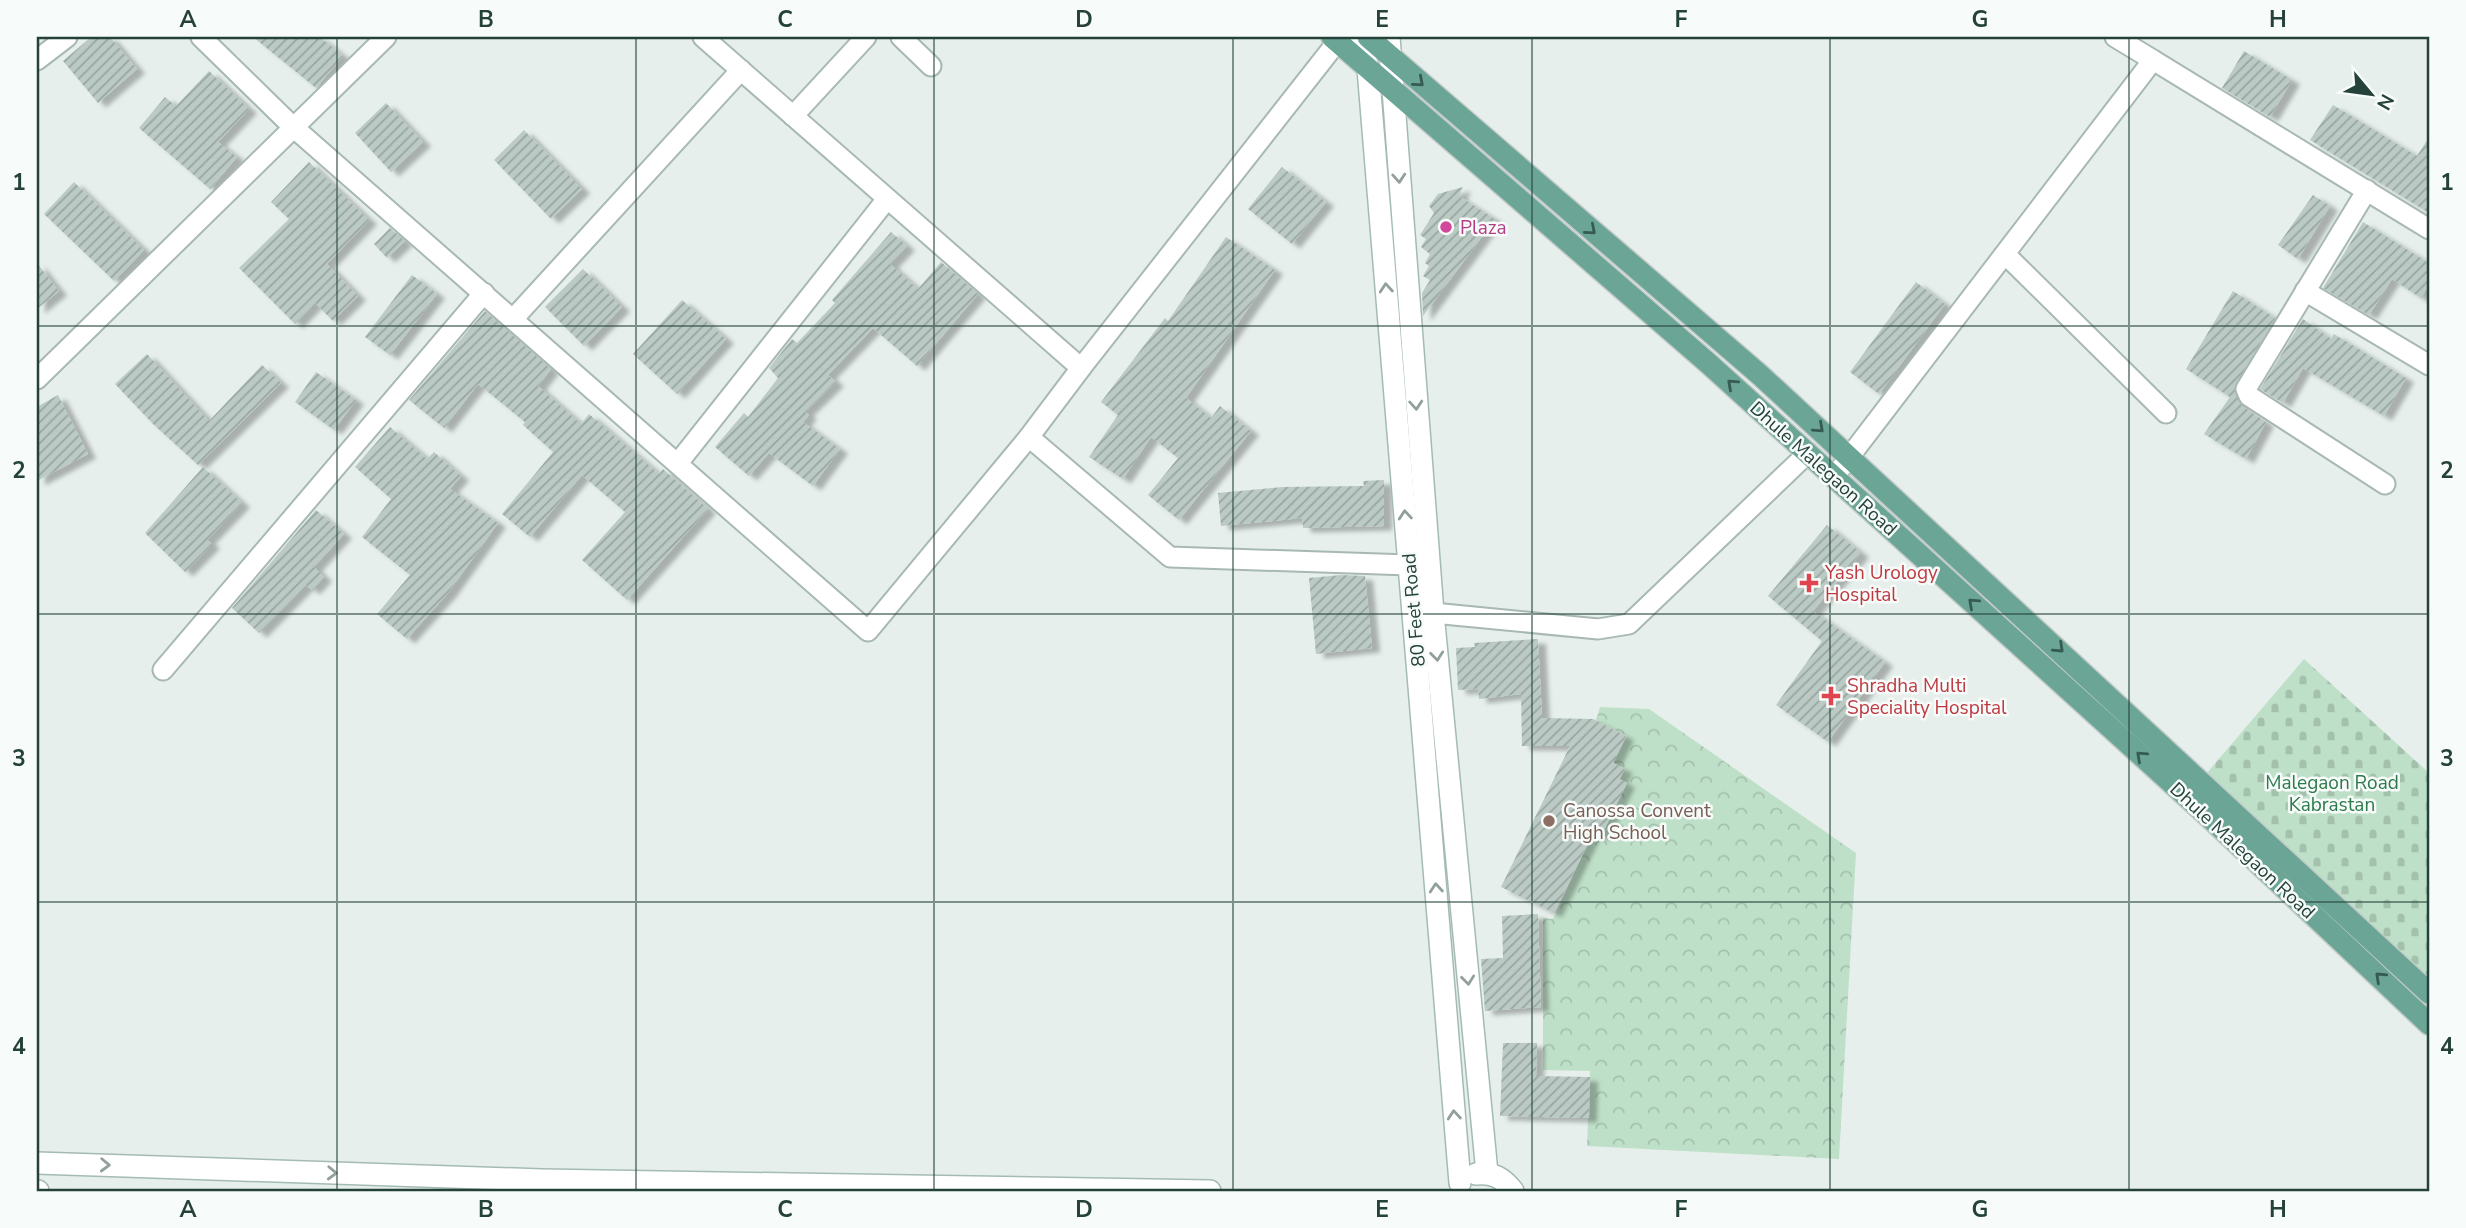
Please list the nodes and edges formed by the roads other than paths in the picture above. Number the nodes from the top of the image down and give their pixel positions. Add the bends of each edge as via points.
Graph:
1 (67, 37) edge
2 (201, 37) edge
3 (386, 37) edge
4 (703, 37) edge
5 (866, 37) edge
6 (901, 37) edge
7 (1362, 37) edge
8 (1368, 37) edge
9 (2115, 37) edge
10 (1334, 39) edge
11 (1389, 47) edge
12 (37, 60) edge
13 (2153, 60) junction
14 (932, 66) dead end
15 (1368, 69) junction
16 (741, 70) junction
17 (1392, 91) junction
18 (793, 116) junction
19 (292, 126) junction
20 (2367, 190) junction
21 (887, 199) junction
22 (2429, 229) edge
23 (2005, 254) junction
24 (2305, 291) junction
25 (484, 293) junction
26 (514, 318) junction
27 (2429, 365) edge
28 (1081, 368) junction
29 (37, 379) edge
30 (2166, 413) dead end
31 (1029, 437) junction
32 (1808, 453) junction
33 (1852, 458) junction
34 (678, 463) junction
35 (1834, 477) junction
36 (2385, 484) dead end
37 (1409, 565) junction
38 (1433, 613) junction
39 (163, 670) dead end
40 (2429, 993) edge
41 (2429, 1024) edge
42 (37, 1163) edge
43 (1487, 1173) junction
44 (717, 1187) edge
45 (1456, 1187) edge
46 (1210, 1191) edge
47 (1513, 1191) edge

1 - 12 street
2 - 19 street
3 - 19 street
4 - 16 street
5 - 18 street
6 - 14 street
7 - 15 main road, 80 Feet Road
8 - 11 main road
9 - 13 street
10 - 15 main road, Dhule Malegaon Road
10 - 28 street
11 - 17 main road, 80 Feet Road
11 -> 33 main road
13 - 20 street
13 - 23 street
15 - 17 main road, Dhule Malegaon Road
37 -> 15 main road, 80 Feet Road
16 - 18 street
16 - 26 street
32 -> 17 main road, Dhule Malegaon Road
17 -> 38 main road, 80 Feet Road
18 - 21 street
19 - 25 street
19 - 29 street
20 - 22 street
20 - 24 street
21 - 28 street
21 - 34 street
23 - 30 street
23 - 33 street
24 - 27 street
24 - 36 street via 2247,393
25 - 26 street
25 - 39 street
26 - 34 street
28 - 31 street
31 - 34 street via 868,631
31 - 37 street via 1170,557
32 - 35 main road, Dhule Malegaon Road
32 - 38 street via 1629,624 1598,629
33 - 35 street
33 -> 40 main road
41 -> 35 main road, Dhule Malegaon Road via 2208,816
45 -> 37 main road, 80 Feet Road
38 -> 43 main road, 80 Feet Road
42 -> 44 main road
43 - 45 main road via 1478,1173
43 - 47 main road via 1505,1181
44 - 46 main road

